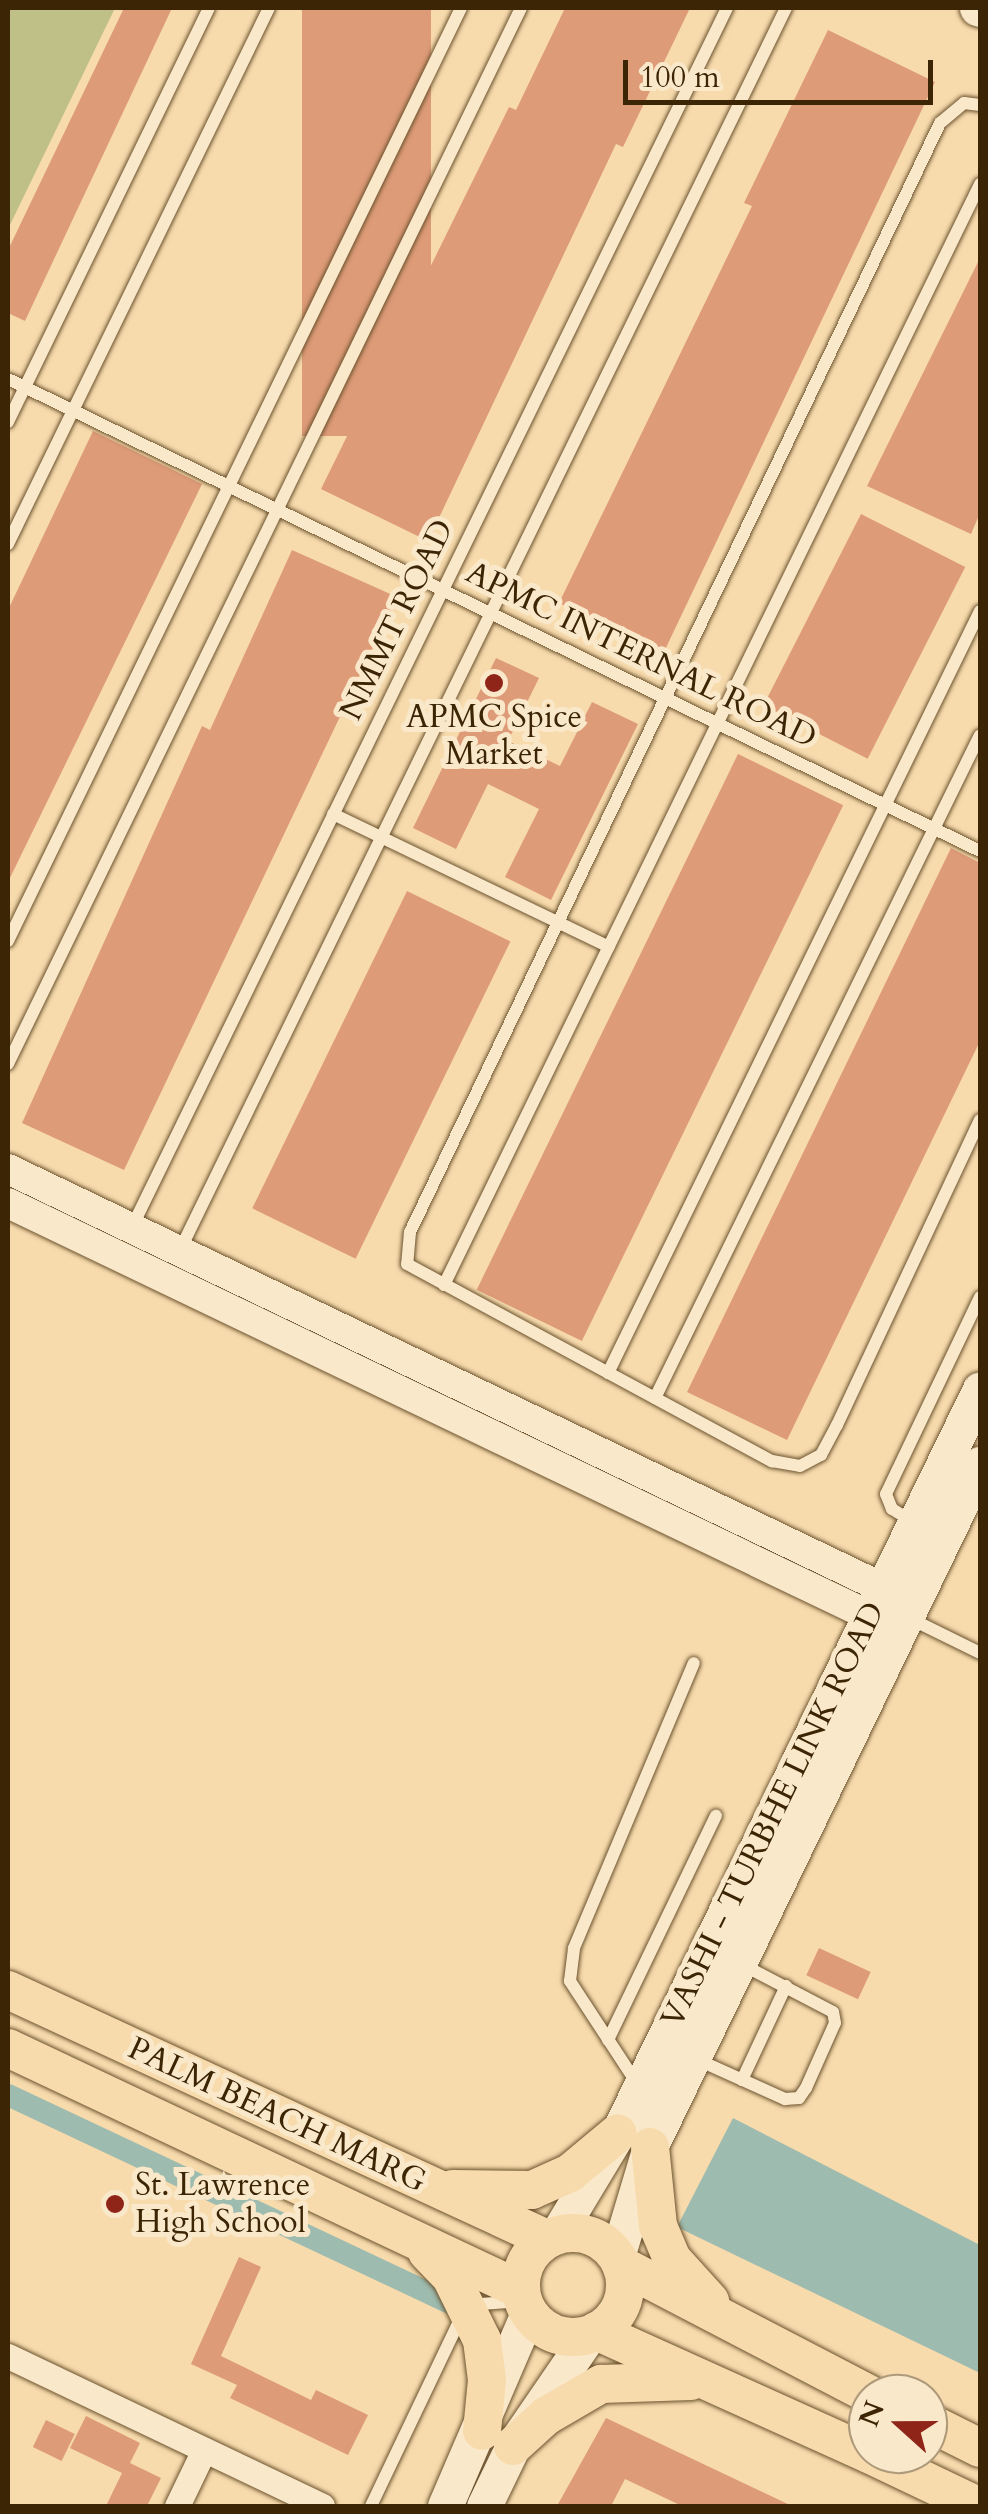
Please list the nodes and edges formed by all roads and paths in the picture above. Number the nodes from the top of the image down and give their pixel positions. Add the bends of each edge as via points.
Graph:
1 (209, 8) edge
2 (269, 8) edge
3 (462, 8) edge
4 (521, 8) edge
5 (727, 8) edge
6 (781, 9) edge
7 (980, 105) edge
8 (980, 184) edge
9 (8, 379) edge
10 (24, 387) junction
11 (73, 410) junction
12 (8, 422) edge
13 (229, 486) junction
14 (277, 509) junction
15 (8, 544) edge
16 (442, 590) junction
17 (980, 611) edge
18 (490, 613) junction
19 (670, 700) junction
20 (718, 723) junction
21 (980, 735) edge
22 (886, 805) junction
23 (333, 814) junction
24 (935, 828) junction
25 (381, 837) junction
26 (980, 850) edge
27 (561, 924) junction
28 (8, 941) edge
29 (609, 947) junction
30 (8, 1064) edge
31 (980, 1120) edge
32 (8, 1169) edge
33 (8, 1203) edge
34 (131, 1228) junction
35 (180, 1251) junction
36 (118, 1256) junction
37 (166, 1279) junction
38 (444, 1286) junction
39 (980, 1297) edge
40 (608, 1373) junction
41 (980, 1389) edge
42 (655, 1398) junction
43 (980, 1464) edge
44 (915, 1523) junction
45 (877, 1602) junction
46 (907, 1616) junction
47 (980, 1653) edge
48 (694, 1663) dead end
49 (716, 1816) dead end
50 (739, 1963) junction
51 (786, 1986) junction
52 (8, 1990) edge
53 (608, 2040) junction
54 (8, 2048) edge
55 (693, 2058) junction
56 (742, 2080) junction
57 (640, 2088) junction
58 (634, 2140) junction
59 (436, 2188) junction
60 (413, 2237) junction
61 (552, 2237) junction
62 (619, 2261) junction
63 (524, 2301) junction
64 (468, 2305) junction
65 (592, 2333) junction
66 (751, 2337) junction
67 (8, 2356) edge
68 (848, 2384) edge
69 (728, 2386) junction
70 (948, 2432) edge
71 (498, 2438) junction
72 (848, 2444) edge
73 (980, 2448) edge
74 (204, 2450) junction
75 (910, 2474) edge
76 (176, 2506) edge
77 (322, 2506) edge
78 (372, 2506) edge
79 (445, 2506) edge
80 (484, 2506) edge
81 (978, 2506) edge

1 - 10 lane
2 - 11 lane
3 - 13 lane
4 - 14 lane
5 - 16 lane, NMMT ROAD
6 - 18 lane
7 - 19 lane via 964,103 940,123
8 - 20 lane
9 - 10 lane, APMC INTERNAL ROAD
10 - 11 lane, APMC INTERNAL ROAD
10 - 12 lane
11 - 13 lane, APMC INTERNAL ROAD
11 - 15 lane
13 - 14 lane, APMC INTERNAL ROAD
13 - 28 lane
14 - 16 lane, APMC INTERNAL ROAD
14 - 30 lane
16 - 18 lane, APMC INTERNAL ROAD
16 - 23 lane, NMMT ROAD
17 - 22 lane
18 - 19 lane, APMC INTERNAL ROAD
18 - 25 lane
19 - 20 lane, APMC INTERNAL ROAD
19 - 27 lane
20 - 22 lane, APMC INTERNAL ROAD
20 - 29 lane
21 - 24 lane
22 - 24 lane, APMC INTERNAL ROAD
22 - 40 lane
23 - 25 lane
23 - 34 lane, NMMT ROAD
24 - 26 lane, APMC INTERNAL ROAD
24 - 42 lane
25 - 27 lane
25 - 35 lane
27 - 29 lane
27 - 38 lane via 410,1232 407,1264
29 - 38 lane
31 - 42 lane via 821,1455 800,1466 772,1460
32 - 34 street
33 - 36 street
34 - 35 street
34 - 36 lane, NMMT ROAD
35 - 37 lane
35 - 45 street
36 - 37 street
37 - 45 street
38 - 40 lane
39 - 44 lane via 886,1494 892,1509
40 - 42 lane
41 - 44 main road, VASHI - TURBHE LINK ROAD
43 - 46 main road, VASHI - TURBHE LINK ROAD
44 - 45 main road, VASHI - TURBHE LINK ROAD
45 - 46 street
45 - 57 main road, VASHI - TURBHE LINK ROAD
46 - 47 lane
46 - 50 main road, VASHI - TURBHE LINK ROAD
48 - 53 lane via 574,1948 570,1981
49 - 53 lane
50 - 51 lane
50 - 55 main road, VASHI - TURBHE LINK ROAD
51 - 56 lane
51 - 56 lane via 824,2005 835,2023 806,2088 799,2098 785,2099
52 - 59 main road, PALM BEACH MARG
53 - 57 lane
54 - 60 main road, PALM BEACH MARG
55 - 56 lane
55 - 58 main road, VASHI - TURBHE LINK ROAD
57 - 58 main road, VASHI - TURBHE LINK ROAD
58 - 59 main road via 532,2190
58 - 61 main road, VASHI - TURBHE LINK ROAD
58 - 62 main road, VASHI - TURBHE LINK ROAD
58 - 66 main road via 672,2259
59 - 61 main road, PALM BEACH MARG
60 - 63 main road, PALM BEACH MARG
60 - 64 main road
61 - 62 main road via 590,2236
61 - 63 main road via 528,2259
62 - 65 main road via 623,2299
62 - 66 main road
63 - 64 lane
63 - 65 main road via 555,2334
63 - 71 main road
64 - 71 main road via 482,2340
64 - 78 lane
65 - 69 main road
65 - 71 main road
66 - 68 main road
67 - 74 street
69 - 71 main road via 668,2378 601,2384
69 - 72 main road
70 - 73 main road
71 - 79 main road
71 - 80 main road
74 - 76 street
74 - 77 street
75 - 81 main road

